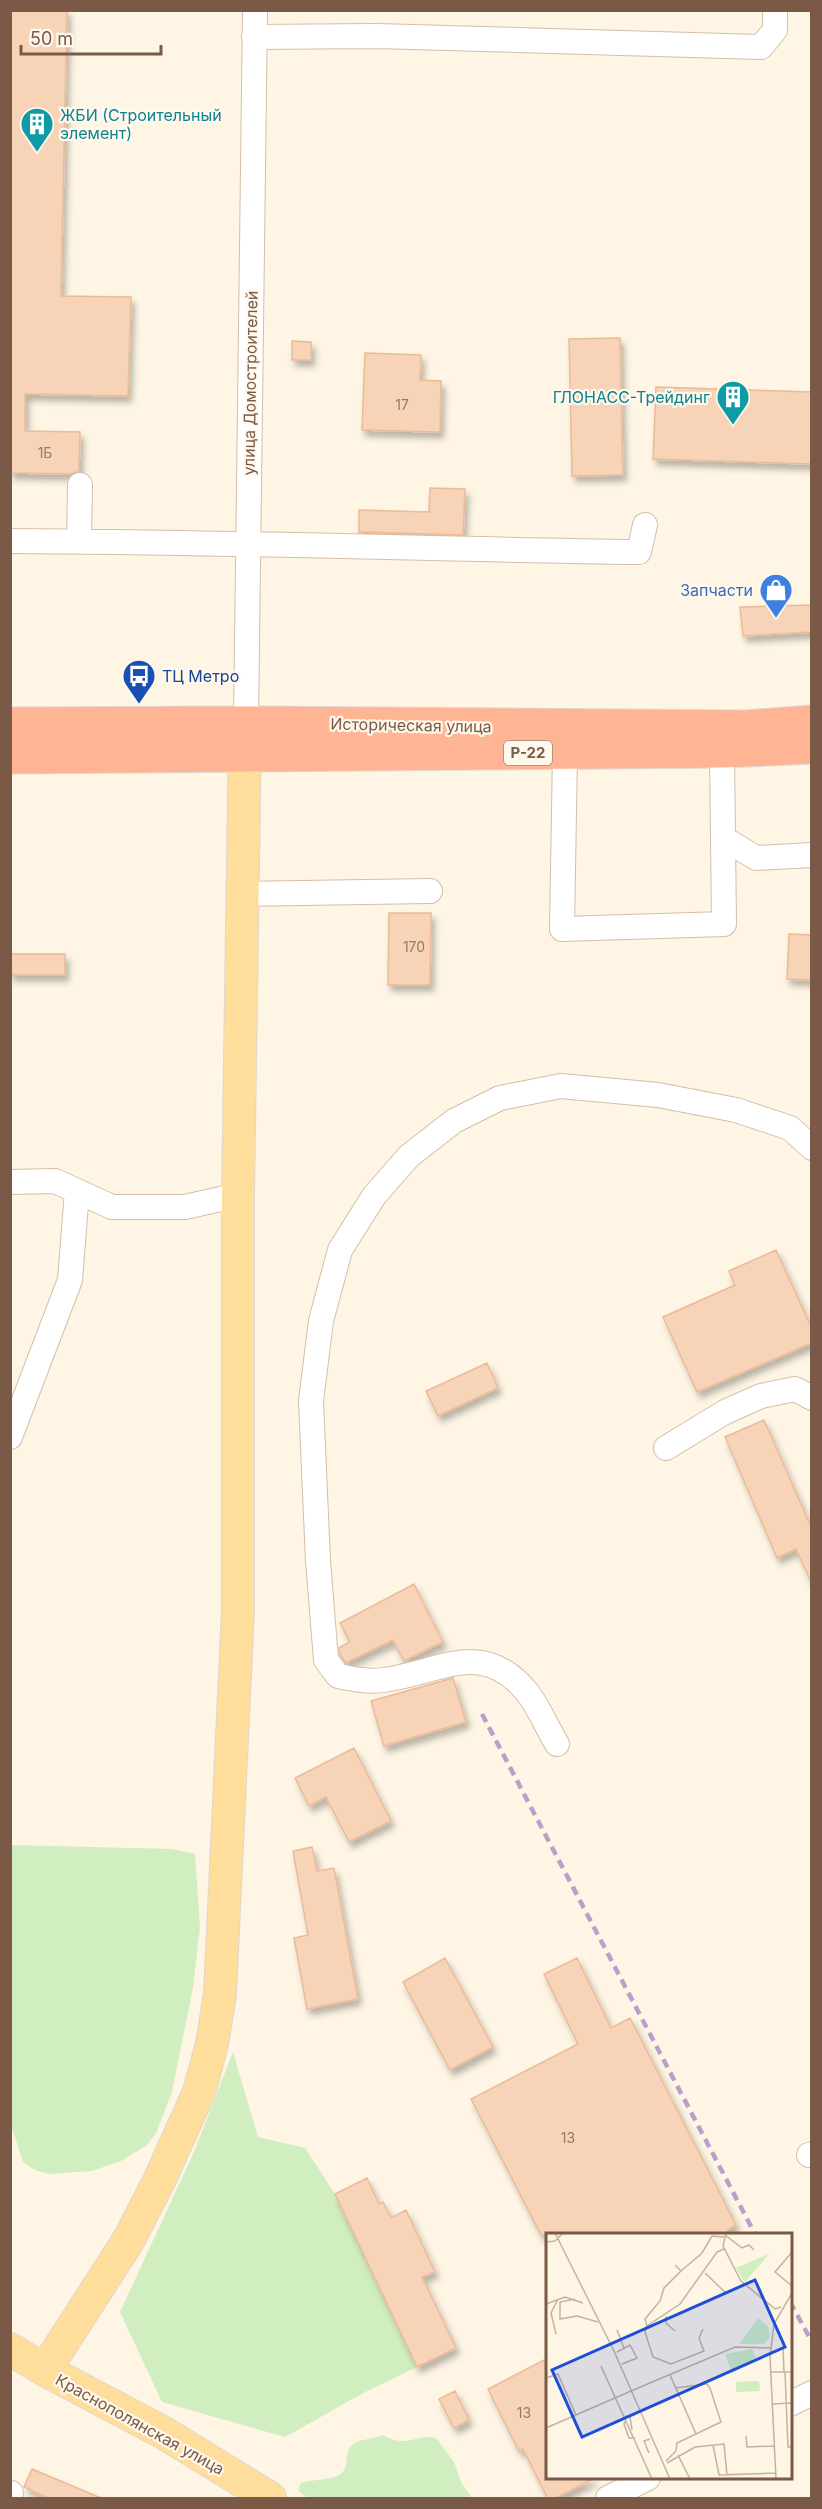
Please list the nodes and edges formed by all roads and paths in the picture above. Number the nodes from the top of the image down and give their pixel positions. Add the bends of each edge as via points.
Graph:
1 (255, 10) edge
2 (775, 10) edge
3 (254, 37) junction
4 (80, 485) dead end
5 (645, 525) dead end
6 (80, 542) junction
7 (249, 543) junction
8 (14, 546) edge
9 (812, 722) edge
10 (246, 723) junction
11 (10, 724) edge
12 (812, 747) edge
13 (722, 751) junction
14 (565, 753) junction
15 (245, 756) junction
16 (10, 757) edge
17 (723, 838) junction
18 (812, 855) edge
19 (430, 891) dead end
20 (243, 894) junction
21 (812, 1148) edge
22 (10, 1182) edge
23 (77, 1191) junction
24 (238, 1195) junction
25 (812, 1398) edge
26 (10, 1437) edge
27 (666, 1448) dead end
28 (556, 1744) dead end
29 (10, 2349) edge
30 (45, 2370) junction
31 (812, 2393) edge
32 (792, 2403) edge
33 (646, 2479) edge
34 (270, 2499) edge
35 (608, 2499) edge

1 - 3 street, улица Домостроителей
2 - 3 street via 775,30 761,46 375,36
3 - 7 street, улица Домостроителей
4 - 6 street
5 - 7 street via 639,552
6 - 7 street
6 - 8 street
7 - 10 street, улица Домостроителей
9 - 10 highway, Историческая улица / Р-22 via 745,727
10 - 11 highway, Историческая улица / Р-22
10 - 15 main road, улица Домостроителей
12 - 13 highway, Историческая улица / Р-22
13 - 14 highway, Историческая улица / Р-22
13 - 17 street
14 - 15 highway, Историческая улица / Р-22
14 - 17 street via 562,929 724,924
15 - 16 highway, Историческая улица / Р-22
15 - 20 main road, улица Домостроителей
17 - 18 street via 756,858
19 - 20 street
20 - 24 main road, улица Домостроителей
21 - 28 street via 790,1128 736,1110 658,1095 561,1086 500,1098 453,1121 409,1156 374,1196 340,1250 321,1321 311,1401 326,1660 338,1676 357,1680 383,1680 469,1661 489,1663 507,1672 528,1694
22 - 23 street via 55,1181
23 - 24 street via 112,1207 185,1207
23 - 26 street via 70,1280
24 - 30 main road, улица Домостроителей via 238,1610 220,1994 212,2044 199,2092 160,2179 128,2241
25 - 27 street via 795,1389 761,1396 725,1412
29 - 30 main road, Краснополянская улица
30 - 34 main road, Краснополянская улица via 164,2433
31 - 32 street
33 - 35 street

